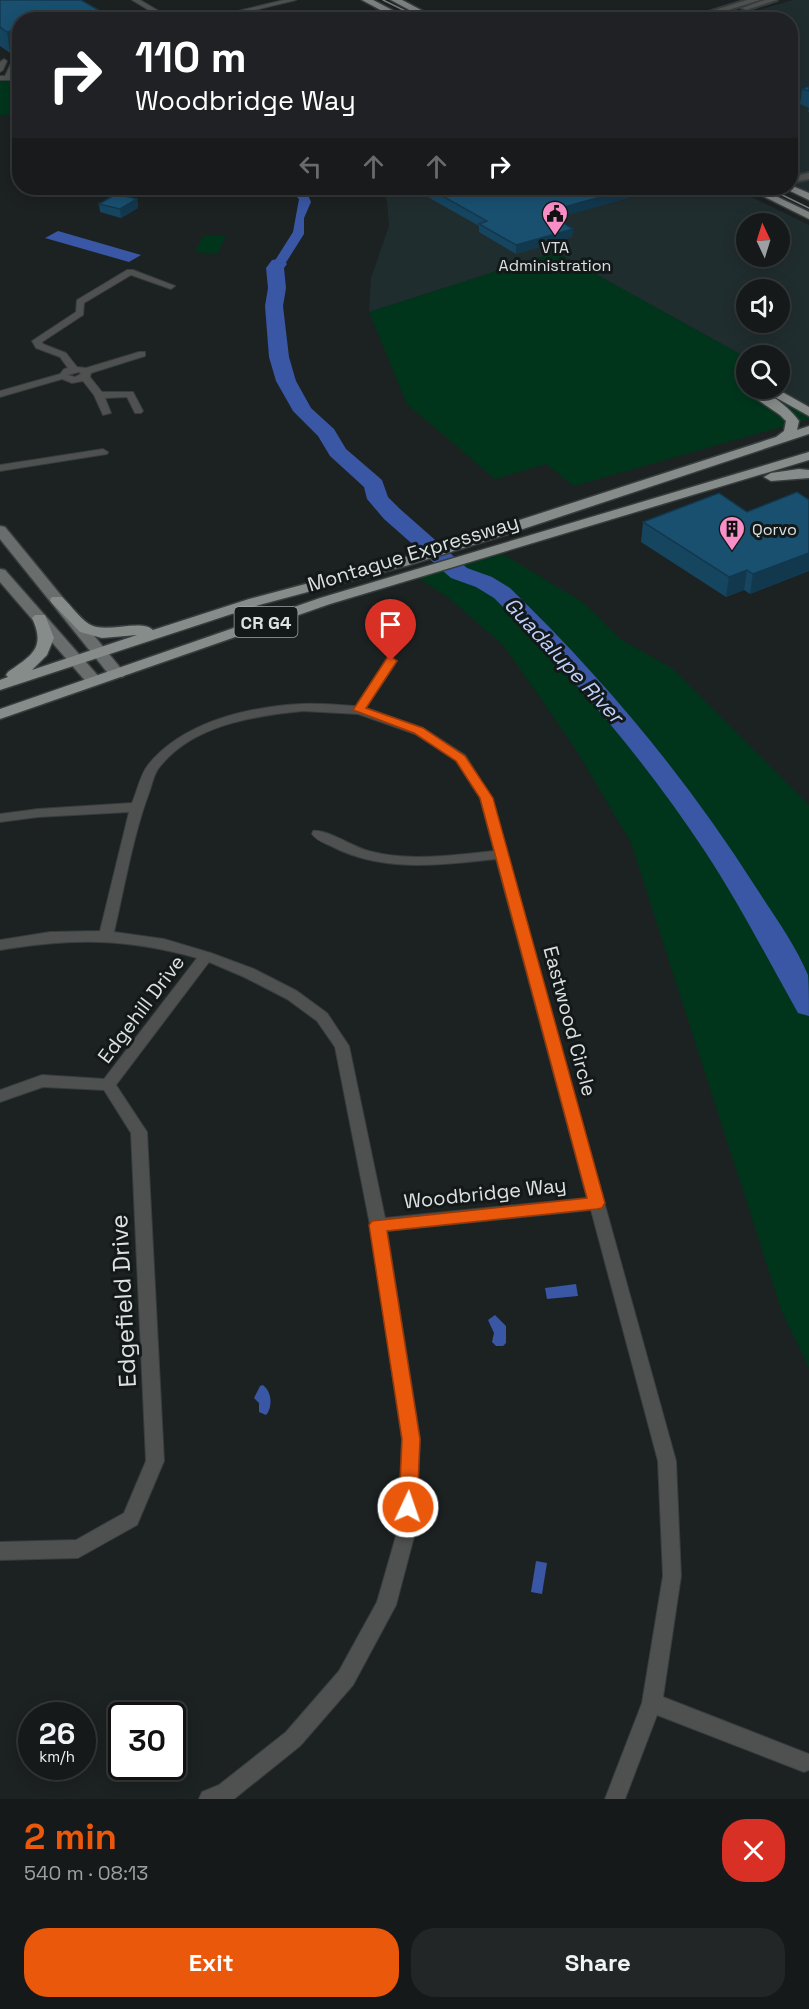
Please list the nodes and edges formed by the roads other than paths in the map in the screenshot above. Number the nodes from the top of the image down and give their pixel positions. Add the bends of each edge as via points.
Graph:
1 (135, 0) edge
2 (293, 0) edge
3 (366, 0) edge
4 (395, 0) edge
5 (756, 0) edge
6 (773, 0) edge
7 (157, 12) edge
8 (239, 12) edge
9 (391, 12) edge
10 (420, 12) edge
11 (715, 12) edge
12 (732, 12) edge
13 (2, 59) edge
14 (0, 70) edge
15 (809, 185) edge
16 (766, 195) edge
17 (804, 195) edge
18 (809, 216) edge
19 (171, 286) dead end
20 (142, 354) dead end
21 (74, 369) junction
22 (85, 374) junction
23 (63, 376) junction
24 (0, 394) edge
25 (99, 395) junction
26 (766, 399) edge
27 (787, 399) edge
28 (138, 411) dead end
29 (106, 412) dead end
30 (809, 412) edge
31 (809, 430) edge
32 (781, 439) junction
33 (103, 452) dead end
34 (809, 456) edge
35 (0, 468) edge
36 (809, 474) edge
37 (689, 490) junction
38 (0, 530) edge
39 (0, 573) edge
40 (57, 600) junction
41 (40, 618) junction
42 (181, 626) junction
43 (100, 653) junction
44 (76, 659) junction
45 (391, 661) dead end
46 (117, 674) junction
47 (94, 681) junction
48 (0, 685) edge
49 (359, 710) junction
50 (0, 714) edge
51 (137, 807) junction
52 (0, 818) edge
53 (318, 834) dead end
54 (503, 854) junction
55 (106, 936) junction
56 (0, 945) edge
57 (206, 956) junction
58 (108, 1085) junction
59 (0, 1096) edge
60 (597, 1203) junction
61 (378, 1225) junction
62 (0, 1551) edge
63 (652, 1703) junction
64 (804, 1761) dead end
65 (209, 1799) edge
66 (615, 1799) edge

1 - 7 street
2 - 8 street
3 - 9 main road
4 - 10 main road
5 - 11 street
6 - 12 street
13 - 14 street
15 - 17 street
16 - 18 main road
19 - 21 street via 130,272 80,302 80,313 37,341 39,346 63,355
20 - 22 street
21 - 22 street
21 - 23 street
22 - 23 street via 70,380
22 - 25 street
23 - 24 street
25 - 28 street via 130,394
25 - 29 street
26 - 32 highway via 793,421 790,433
27 - 30 highway
31 - 32 highway, Montague Expressway / CR G4
32 - 42 highway, Montague Expressway / CR G4 via 404,562 309,586
33 - 35 street
34 - 37 highway, Montague Expressway / CR G4
36 - 37 highway via 781,474 741,486
37 - 46 highway, Montague Expressway / CR G4 via 325,601
38 - 40 main road
39 - 41 main road
40 - 42 highway via 85,629 102,633
40 - 43 main road
41 - 44 main road
41 - 48 highway via 48,632 43,649 35,660
42 - 43 highway, Montague Expressway / CR G4
43 - 44 highway, Montague Expressway / CR G4
43 - 46 main road
44 - 47 main road
44 - 48 highway, Montague Expressway / CR G4
45 - 49 street
46 - 47 highway, Montague Expressway / CR G4
47 - 50 highway, Montague Expressway / CR G4
49 - 51 street, Eastwood Circle via 272,710 212,726 183,739 152,768
49 - 54 street, Eastwood Circle via 419,731 460,758 486,798
51 - 52 street
51 - 55 street, Eastwood Circle
53 - 54 street via 365,857 392,861
54 - 60 street, Eastwood Circle
55 - 56 street via 50,937
55 - 57 street via 164,944
57 - 58 street, Edgehill Drive
57 - 61 street via 292,995 322,1017 342,1046
58 - 59 street via 42,1081
58 - 62 street, Edgefield Drive via 139,1132 155,1461 131,1519 78,1548
60 - 61 street, Woodbridge Way
60 - 63 street, Eastwood Circle via 667,1461 672,1576
61 - 65 street via 411,1439 407,1529 386,1605 346,1678 293,1739 226,1792
63 - 64 street
63 - 66 street, Eastwood Circle

